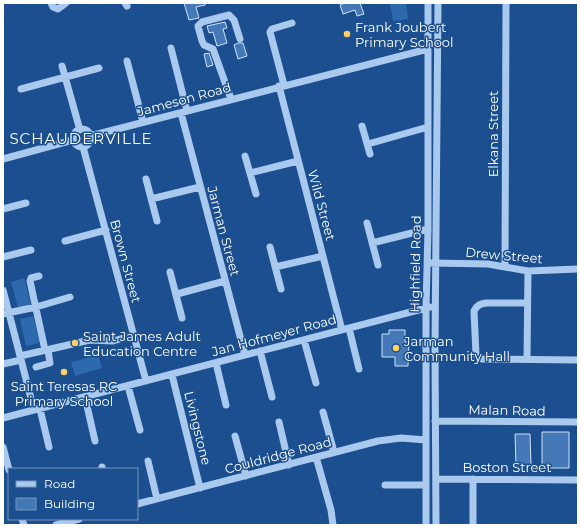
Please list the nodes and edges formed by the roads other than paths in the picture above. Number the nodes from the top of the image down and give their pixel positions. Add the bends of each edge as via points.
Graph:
1 (66, 3) edge
2 (428, 3) edge
3 (438, 3) edge
4 (506, 3) edge
5 (54, 6) edge
6 (292, 23) dead end
7 (240, 39) dead end
8 (171, 48) dead end
9 (428, 48) junction
10 (127, 61) dead end
11 (62, 66) dead end
12 (99, 68) dead end
13 (65, 77) junction
14 (281, 86) junction
15 (21, 89) dead end
16 (231, 99) junction
17 (184, 112) junction
18 (143, 122) junction
19 (362, 126) dead end
20 (428, 127) junction
21 (80, 130) junction
22 (90, 136) junction
23 (73, 140) junction
24 (368, 144) junction
25 (83, 147) junction
26 (370, 154) dead end
27 (246, 156) dead end
28 (3, 159) edge
29 (298, 161) junction
30 (250, 173) junction
31 (146, 179) dead end
32 (200, 186) junction
33 (256, 194) dead end
34 (151, 200) junction
35 (26, 203) dead end
36 (3, 210) edge
37 (157, 221) dead end
38 (367, 223) dead end
39 (428, 229) junction
40 (106, 230) junction
41 (66, 241) dead end
42 (372, 243) junction
43 (270, 247) dead end
44 (31, 250) dead end
45 (323, 256) junction
46 (3, 257) edge
47 (427, 263) junction
48 (436, 263) junction
49 (378, 265) dead end
50 (505, 266) junction
51 (275, 267) junction
52 (578, 269) edge
53 (528, 271) junction
54 (170, 272) dead end
55 (39, 276) dead end
56 (225, 281) junction
57 (281, 289) dead end
58 (3, 290) edge
59 (177, 294) junction
60 (70, 297) dead end
61 (527, 303) junction
62 (436, 306) junction
63 (36, 307) junction
64 (426, 308) junction
65 (6, 313) edge
66 (182, 318) dead end
67 (345, 329) junction
68 (134, 336) junction
69 (304, 340) junction
70 (46, 350) junction
71 (260, 351) junction
72 (245, 355) junction
73 (21, 358) junction
74 (527, 359) junction
75 (578, 360) edge
76 (216, 363) junction
77 (3, 364) edge
78 (36, 367) dead end
79 (359, 369) dead end
80 (172, 375) junction
81 (146, 381) junction
82 (316, 383) dead end
83 (128, 386) junction
84 (85, 397) junction
85 (272, 397) dead end
86 (226, 405) dead end
87 (37, 410) junction
88 (323, 412) dead end
89 (3, 418) edge
90 (435, 421) junction
91 (279, 422) dead end
92 (578, 422) edge
93 (140, 430) dead end
94 (235, 436) dead end
95 (426, 440) junction
96 (95, 441) dead end
97 (3, 447) edge
98 (49, 448) dead end
99 (334, 452) junction
100 (316, 457) junction
101 (148, 461) dead end
102 (289, 465) junction
103 (8, 468) edge
104 (246, 476) junction
105 (436, 479) junction
106 (473, 479) junction
107 (578, 480) edge
108 (385, 485) dead end
109 (426, 485) junction
110 (200, 488) junction
111 (157, 499) junction
112 (138, 504) edge
113 (68, 520) edge
114 (56, 525) edge
115 (333, 525) edge
116 (426, 525) edge
117 (436, 525) edge
118 (473, 525) edge

1 - 5 street via 58,9
2 - 9 street, Highfield Road
3 - 48 street, Highfield Road
4 - 50 street, Elkana Street
6 - 14 street via 272,29 270,32
7 - 16 street via 230,15 202,22 198,26 204,45 213,49
8 - 17 street, Jarman Street
9 - 14 street, Jameson Road
9 - 20 street, Highfield Road
10 - 18 street
11 - 13 street
12 - 13 street
13 - 15 street
13 - 21 street
14 - 16 street, Jameson Road
14 - 29 street, Wild Street
16 - 17 street, Jameson Road
17 - 18 street, Jameson Road
17 - 32 street, Jarman Street
18 - 22 street, Jameson Road
19 - 24 street
20 - 24 street
20 - 39 street, Highfield Road
21 - 22 street via 87,131
21 - 23 street via 75,132
22 - 25 street via 90,142
23 - 25 street via 76,145
23 - 28 street
24 - 26 street
25 - 40 street, Brown Street
27 - 30 street
29 - 30 street
29 - 45 street, Wild Street
30 - 33 street
31 - 34 street
32 - 34 street
32 - 56 street, Jarman Street
34 - 37 street
35 - 36 street
38 - 42 street
39 - 42 street
39 - 47 street, Highfield Road
40 - 41 street
40 - 68 street, Brown Street
42 - 49 street
43 - 51 street
44 - 46 street
45 - 51 street
45 - 67 street, Wild Street
47 - 48 street, Drew Street
47 - 64 street, Highfield Road
48 - 50 street, Drew Street
48 - 62 street, Highfield Road
50 - 53 street, Drew Street
51 - 57 street
52 - 53 street, Drew Street
53 - 61 street
54 - 59 street
55 - 63 street via 30,280
56 - 59 street
56 - 72 street, Jarman Street
58 - 65 street
59 - 66 street
60 - 63 street
61 - 74 street
61 - 74 street via 478,305 474,311 474,353 482,359
62 - 64 street, Jan Hofmeyer Road
62 - 90 street, Highfield Road
63 - 65 street
63 - 70 street
64 - 67 street, Jan Hofmeyer Road
64 - 95 street, Highfield Road
65 - 73 street
67 - 69 street, Jan Hofmeyer Road
67 - 79 street, Wild Street
68 - 70 street via 114,341 90,340
68 - 81 street, Brown Street
69 - 71 street, Jan Hofmeyer Road
69 - 82 street
70 - 73 street
70 - 78 street via 50,363
71 - 72 street, Jan Hofmeyer Road
71 - 85 street
72 - 76 street, Jan Hofmeyer Road
73 - 77 street
73 - 87 street
74 - 75 street
76 - 80 street, Jan Hofmeyer Road
76 - 86 street
80 - 81 street, Jan Hofmeyer Road
80 - 110 street, Livingstone
81 - 83 street, Jan Hofmeyer Road
83 - 84 street, Jan Hofmeyer Road
83 - 93 street
84 - 87 street, Jan Hofmeyer Road
84 - 96 street
87 - 89 street, Jan Hofmeyer Road
87 - 98 street
88 - 99 street
90 - 92 street, Malan Road
90 - 105 street, Highfield Road
91 - 102 street
94 - 104 street
95 - 99 street, Couldridge Road via 389,439
95 - 109 street, Highfield Road
97 - 103 street
99 - 100 street, Couldridge Road
100 - 102 street, Couldridge Road
100 - 115 street
101 - 111 street
102 - 104 street, Couldridge Road
104 - 110 street, Couldridge Road
105 - 106 street, Boston Street
105 - 117 street, Highfield Road
106 - 107 street, Boston Street
106 - 118 street
108 - 109 street
109 - 116 street, Highfield Road
110 - 111 street, Couldridge Road
111 - 112 street, Couldridge Road
113 - 114 street

